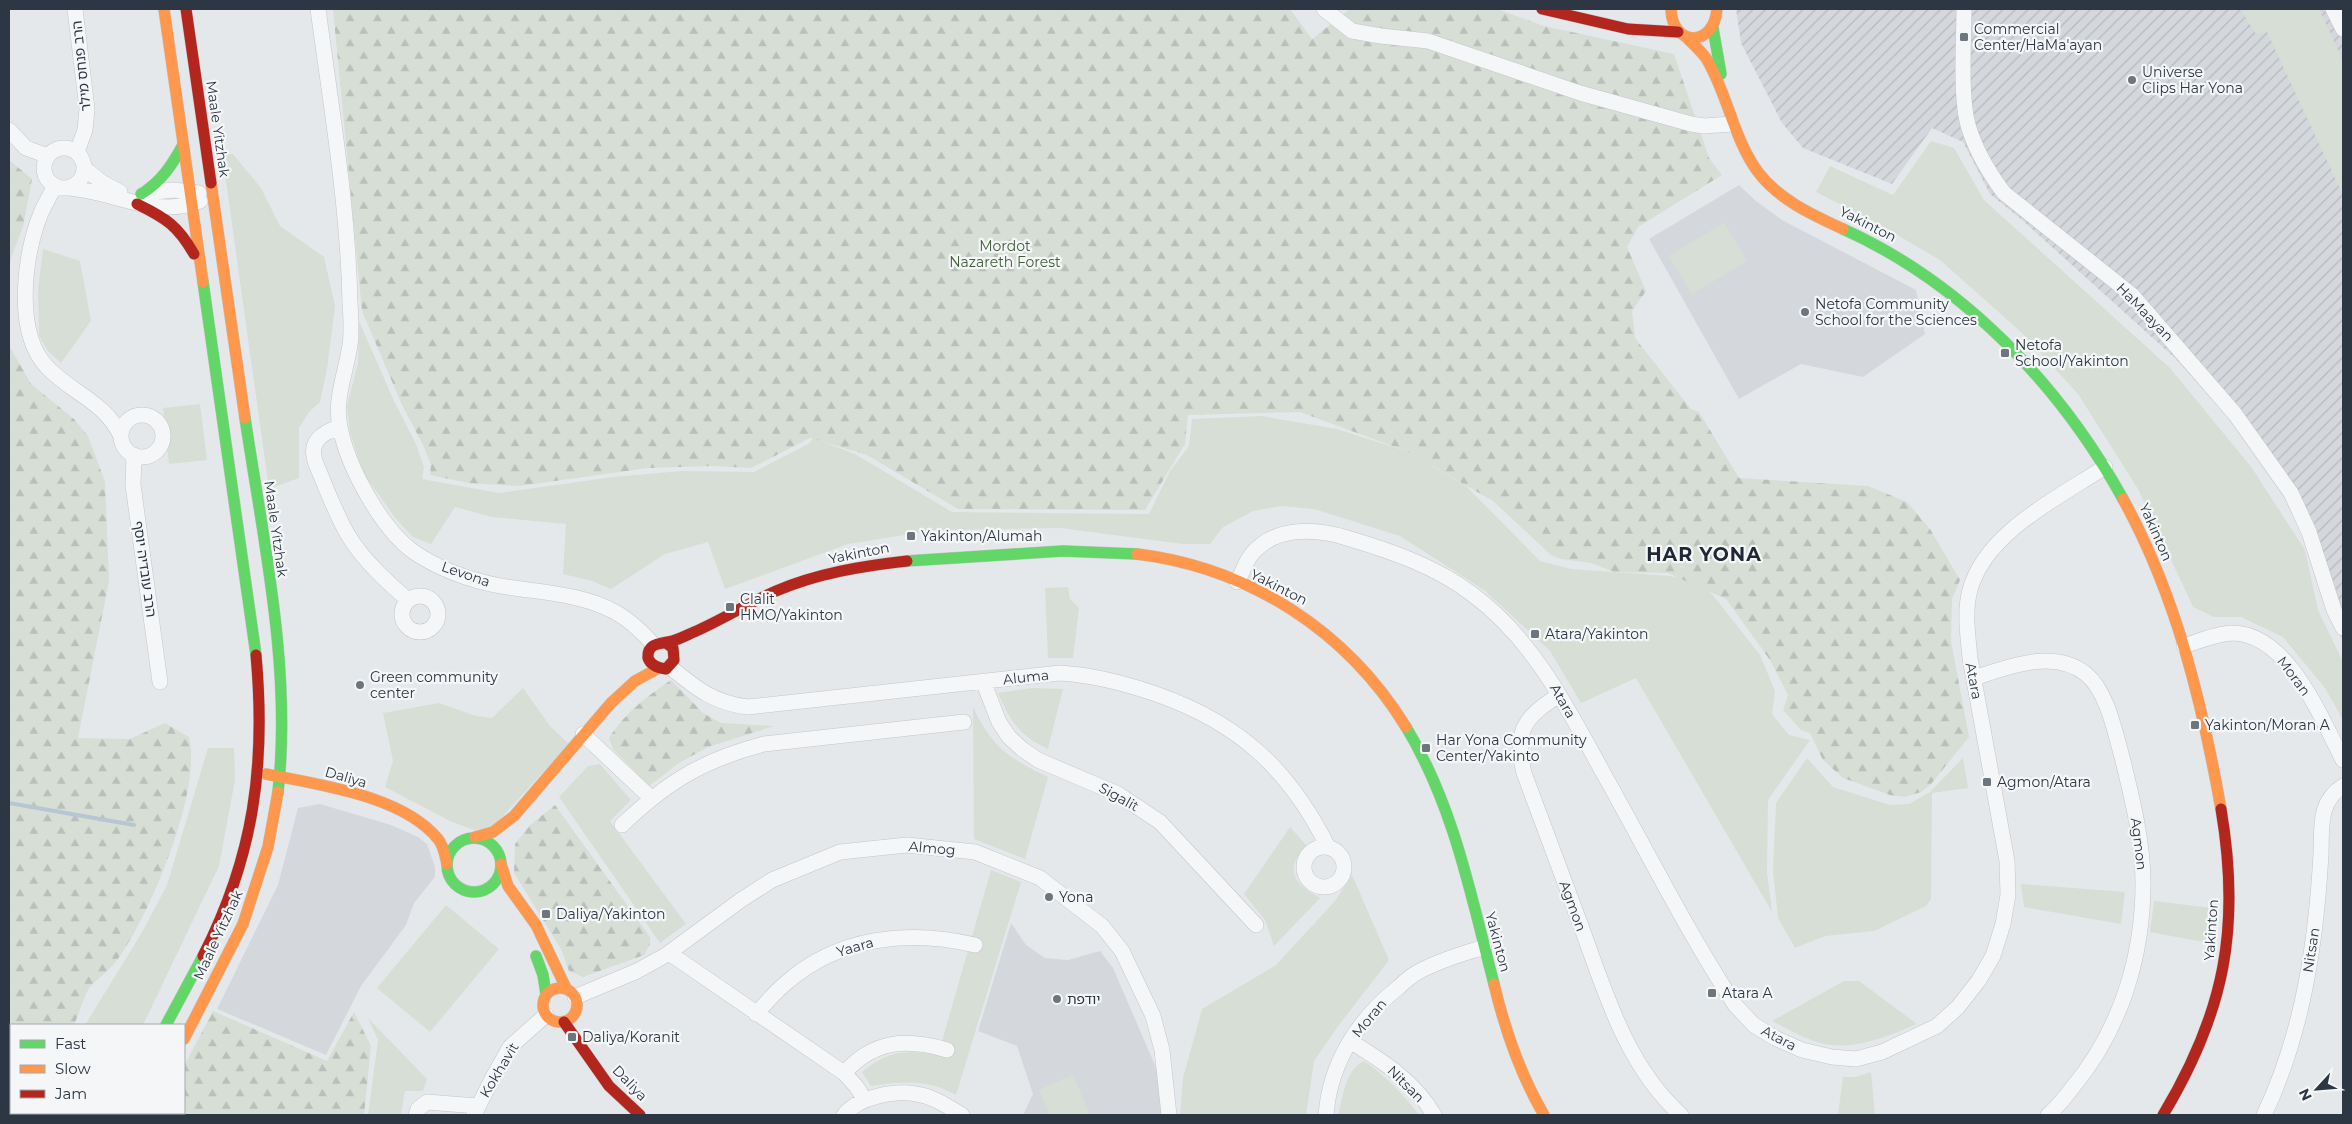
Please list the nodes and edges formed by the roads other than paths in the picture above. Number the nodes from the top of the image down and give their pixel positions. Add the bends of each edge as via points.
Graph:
1 (75, 9) edge
2 (164, 9) edge
3 (186, 9) edge
4 (318, 9) edge
5 (1324, 9) edge
6 (1542, 9) edge
7 (1671, 9) edge
8 (1964, 9) edge
9 (2333, 9) edge
10 (1723, 10) edge
11 (1715, 26) junction
12 (2343, 29) edge
13 (1682, 34) junction
14 (1731, 121) junction
15 (9, 130) edge
16 (183, 145) junction
17 (77, 152) junction
18 (48, 156) junction
19 (84, 168) junction
20 (61, 187) junction
21 (213, 196) junction
22 (191, 198) junction
23 (139, 199) junction
24 (201, 266) junction
25 (98, 405) junction
26 (137, 416) junction
27 (340, 427) junction
28 (121, 436) junction
29 (134, 455) junction
30 (2105, 467) junction
31 (1237, 582) junction
32 (408, 600) dead end
33 (2343, 628) edge
34 (694, 632) junction
35 (2184, 646) junction
36 (656, 648) junction
37 (667, 663) junction
38 (1974, 678) junction
39 (983, 681) junction
40 (160, 682) dead end
41 (626, 689) junction
42 (1559, 695) junction
43 (964, 722) dead end
44 (583, 734) junction
45 (2343, 760) edge
46 (259, 773) junction
47 (281, 777) junction
48 (2343, 786) edge
49 (651, 798) junction
50 (517, 814) junction
51 (420, 824) junction
52 (622, 825) dead end
53 (471, 838) junction
54 (1328, 847) dead end
55 (501, 860) junction
56 (447, 864) junction
57 (475, 892) junction
58 (492, 897) dead end
59 (514, 914) dead end
60 (1256, 924) dead end
61 (524, 929) dead end
62 (530, 942) dead end
63 (975, 945) dead end
64 (1484, 947) junction
65 (669, 953) junction
66 (571, 993) junction
67 (546, 994) junction
68 (756, 1014) junction
69 (546, 1015) junction
70 (564, 1022) junction
71 (167, 1024) edge
72 (185, 1037) edge
73 (1350, 1041) junction
74 (947, 1050) dead end
75 (844, 1073) junction
76 (865, 1100) junction
77 (476, 1111) edge
78 (416, 1115) edge
79 (640, 1115) edge
80 (844, 1115) edge
81 (962, 1115) edge
82 (1169, 1115) edge
83 (1326, 1115) edge
84 (1434, 1115) edge
85 (1544, 1115) edge
86 (1681, 1115) edge
87 (2048, 1115) edge
88 (2163, 1115) edge
89 (2264, 1115) edge

1 - 17 street, הרב פנחס מילר via 87,109 85,130
2 - 16 street, Maale Yitzhak
3 - 21 street, Maale Yitzhak
4 - 27 street, Levona via 339,163 350,287 350,344 340,389
5 - 14 street via 1352,31 1428,41 1580,93 1691,124 1704,126
6 - 13 street via 1610,25
7 - 13 street via 1670,18
8 - 33 street, HaMaayan via 1967,124 1991,176 2004,193 2132,295 2235,414 2291,493 2309,532
9 - 12 street
10 - 11 street, Yakinton
11 - 13 street via 1705,36 1694,38
11 - 14 street, Yakinton via 1717,57
13 - 14 street, Yakinton via 1706,59
14 - 30 street, Yakinton via 1750,162 1774,189 1817,216 1902,258 1984,323 2034,373 2089,441
15 - 18 street via 26,148
16 - 22 street, Maale Yitzhak
16 - 23 street via 171,169
17 - 18 street via 64,148
17 - 19 street
18 - 20 street via 44,172 47,179
19 - 20 street via 78,184
19 - 23 street via 103,183
20 - 23 street
20 - 25 street via 41,213 28,258 25,308 30,330 46,366 73,390
21 - 22 street
21 - 47 street, Maale Yitzhak via 280,663
22 - 23 street via 168,207
22 - 24 street, Maale Yitzhak
23 - 24 street via 180,229
24 - 46 street, Maale Yitzhak via 258,665
25 - 26 street
25 - 28 street via 115,423
26 - 28 street via 126,424
26 - 29 street via 156,421 163,439 151,455
27 - 32 street via 326,431 315,441 313,455 316,464 356,548
27 - 36 street, Levona via 353,464 379,515 392,533 419,556 492,584 558,594 603,607 632,623
28 - 29 street via 126,449
29 - 40 street, הרב עובדיה יוסף via 133,485
30 - 35 street, Yakinton via 2145,541
30 - 38 street, Atara via 2031,516 1988,553 1970,590 1967,610
31 - 34 street, Yakinton via 1212,571 1166,559 1094,551 900,561 846,569 775,590
31 - 42 street, Atara via 1251,556 1263,544 1281,534 1304,531 1336,534 1392,551 1473,594 1534,656
31 - 64 street, Yakinton via 1266,594 1321,628 1371,679 1398,716 1416,743 1440,792
34 - 36 street, Yakinton
34 - 37 street, Yakinton
35 - 45 street, Moran via 2233,633 2265,644 2282,657 2309,694
35 - 88 street, Yakinton via 2223,814 2229,917 2227,951 2208,1023 2192,1063
36 - 37 street via 673,648
36 - 37 street via 650,664
36 - 41 street, Yakinton
37 - 39 street, Aluma via 698,690 718,701 748,707
37 - 41 street, Yakinton via 640,676
38 - 42 street, Atara via 2007,861 2008,895 2003,924 1993,956 1958,1007 1937,1026 1882,1052 1856,1059 1832,1058 1775,1038 1754,1025 1735,1005
38 - 87 street, Agmon via 2047,661 2087,674 2099,690 2112,718 2140,838 2143,883 2140,928 2121,1008 2083,1076
39 - 54 street, Aluma via 1084,675 1144,690 1207,715 1254,746 1280,772 1316,823
39 - 60 street, Sigalit via 999,722 1022,749 1038,760 1118,794 1160,822
41 - 44 street, Yakinton
42 - 86 street, Agmon via 1526,722 1520,736 1519,752 1524,773 1611,1006 1634,1054 1653,1084
43 - 49 street via 764,744 732,752 701,765
44 - 49 street
44 - 50 street, Yakinton
46 - 47 street, Daliya
46 - 71 street, Maale Yitzhak via 253,820 230,898
47 - 51 street, Daliya via 359,795 403,813
47 - 72 street, Maale Yitzhak via 274,825 250,905
48 - 89 street, Nitsan via 2328,799 2322,814 2312,954 2286,1063
49 - 52 street
50 - 53 street, Yakinton via 484,839
50 - 55 street, Yakinton via 500,849
51 - 53 street, Daliya via 458,840
51 - 56 street, Daliya via 438,839
53 - 55 street via 490,843
53 - 56 street via 452,848
55 - 57 street via 496,880 491,886
55 - 66 street via 508,886 536,925
56 - 57 street via 452,881 466,891
57 - 58 street
59 - 61 street
62 - 67 street via 543,974
63 - 68 street, Yaara via 928,937 894,937 835,951 786,983
64 - 73 street, Moran via 1417,972 1377,1004
64 - 85 street, Yakinton via 1502,1021 1517,1064
65 - 66 street, Almog via 637,971
65 - 68 street
65 - 82 street, Almog via 772,880 840,852 907,844 975,852 1040,878 1102,926 1122,951 1153,1016 1162,1050
66 - 67 street via 555,988
66 - 70 street via 577,1010 571,1019
67 - 69 street via 542,1005
68 - 75 street
69 - 70 street via 555,1022
69 - 77 street, Kokhavit via 510,1047
70 - 79 street, Daliya via 609,1086
73 - 83 street, Moran via 1336,1071
73 - 84 street, Nitsan via 1394,1069
74 - 75 street via 910,1042 889,1044 868,1051
75 - 76 street
76 - 80 street
76 - 81 street via 887,1094 916,1093
77 - 78 street, Kokhavit via 427,1102

